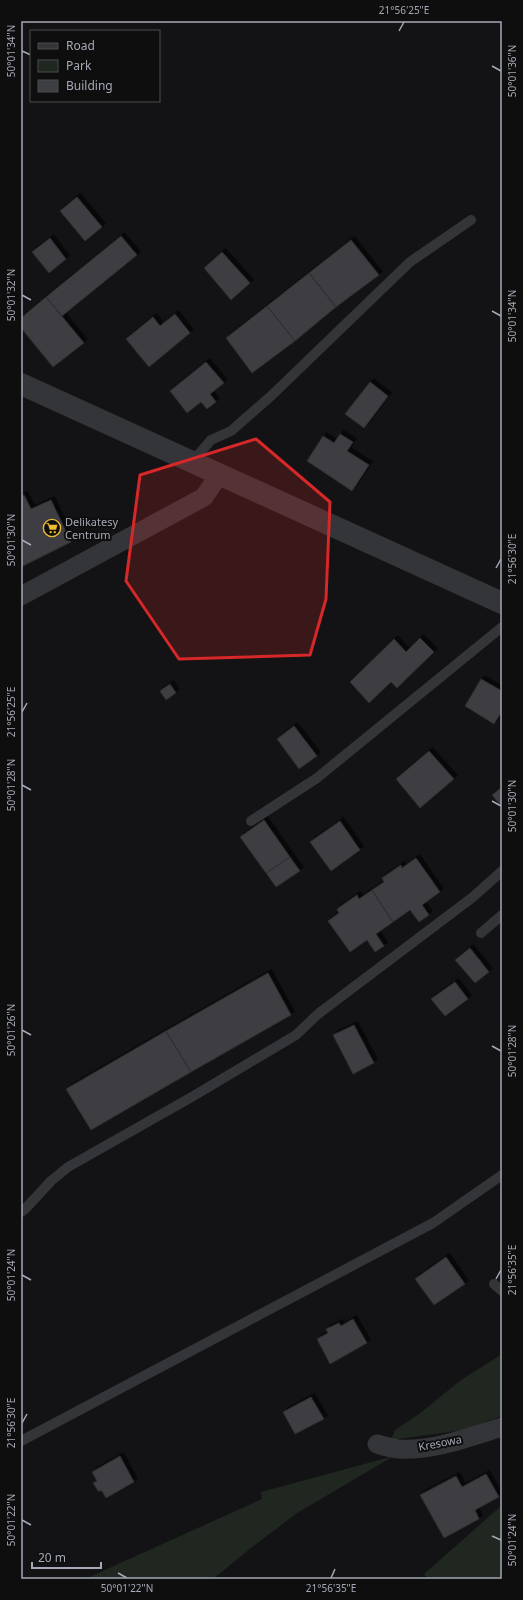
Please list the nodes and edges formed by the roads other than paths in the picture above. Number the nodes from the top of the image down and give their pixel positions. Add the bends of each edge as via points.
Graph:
1 (471, 220) dead end
2 (21, 384) edge
3 (192, 462) junction
4 (219, 475) junction
5 (21, 596) edge
6 (502, 603) edge
7 (502, 627) edge
8 (252, 821) dead end
9 (502, 871) edge
10 (502, 915) edge
11 (481, 933) dead end
12 (502, 1175) edge
13 (21, 1212) edge
14 (494, 1284) dead end
15 (502, 1290) edge
16 (502, 1426) edge
17 (21, 1441) edge
18 (377, 1444) dead end

1 - 3 lane via 410,262 271,396 231,431 211,440
2 - 3 street
3 - 4 street
4 - 5 street via 204,497
4 - 6 street
7 - 8 lane via 317,778
9 - 13 lane via 473,897 324,1010 296,1035 68,1167
10 - 11 lane
12 - 17 lane via 433,1224
14 - 15 lane
16 - 18 street, Kresowa via 427,1448 398,1449

